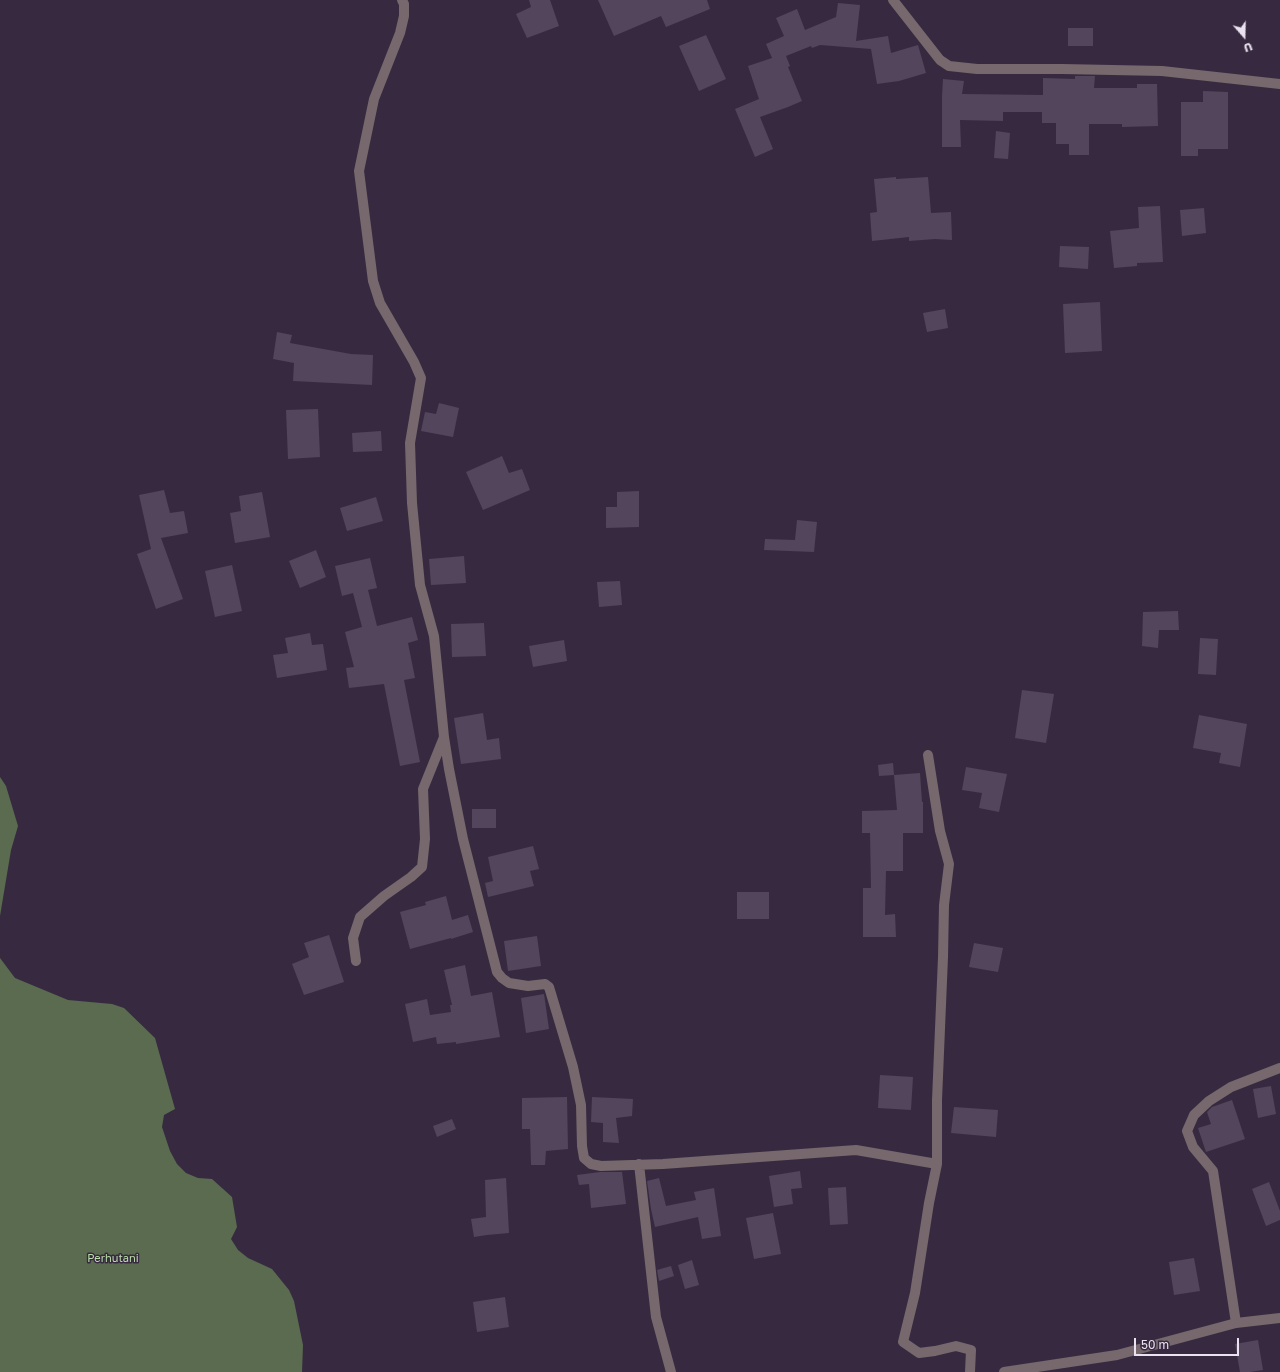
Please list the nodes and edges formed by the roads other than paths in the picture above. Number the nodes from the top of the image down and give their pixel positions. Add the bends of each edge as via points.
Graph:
1 (402, 0) edge
2 (893, 0) edge
3 (1280, 84) edge
4 (444, 737) junction
5 (928, 755) dead end
6 (356, 962) dead end
7 (1280, 1068) edge
8 (639, 1164) junction
9 (937, 1164) junction
10 (1280, 1318) edge
11 (1236, 1323) junction
12 (671, 1372) edge
13 (970, 1372) edge
14 (1004, 1372) edge

1 - 4 street via 404,16 400,33 374,99 359,171 373,281 380,303 421,378 410,443 412,502 420,585 434,636
2 - 3 street via 940,60 949,66 977,70 1162,71
4 - 6 street via 423,789 425,839 422,867 360,917 353,938
4 - 8 street via 448,769 464,839 498,972 510,983 528,986 545,984 549,987 573,1067 581,1105 584,1158 591,1164 601,1166
5 - 9 street via 940,831 949,864 944,905
7 - 11 street via 1231,1087 1209,1101 1194,1115 1187,1131 1193,1147 1213,1172
8 - 9 street via 856,1150
8 - 12 street via 656,1317
9 - 13 street via 915,1293 903,1342 919,1353 956,1346 971,1350
10 - 11 street
11 - 14 street via 1117,1355

